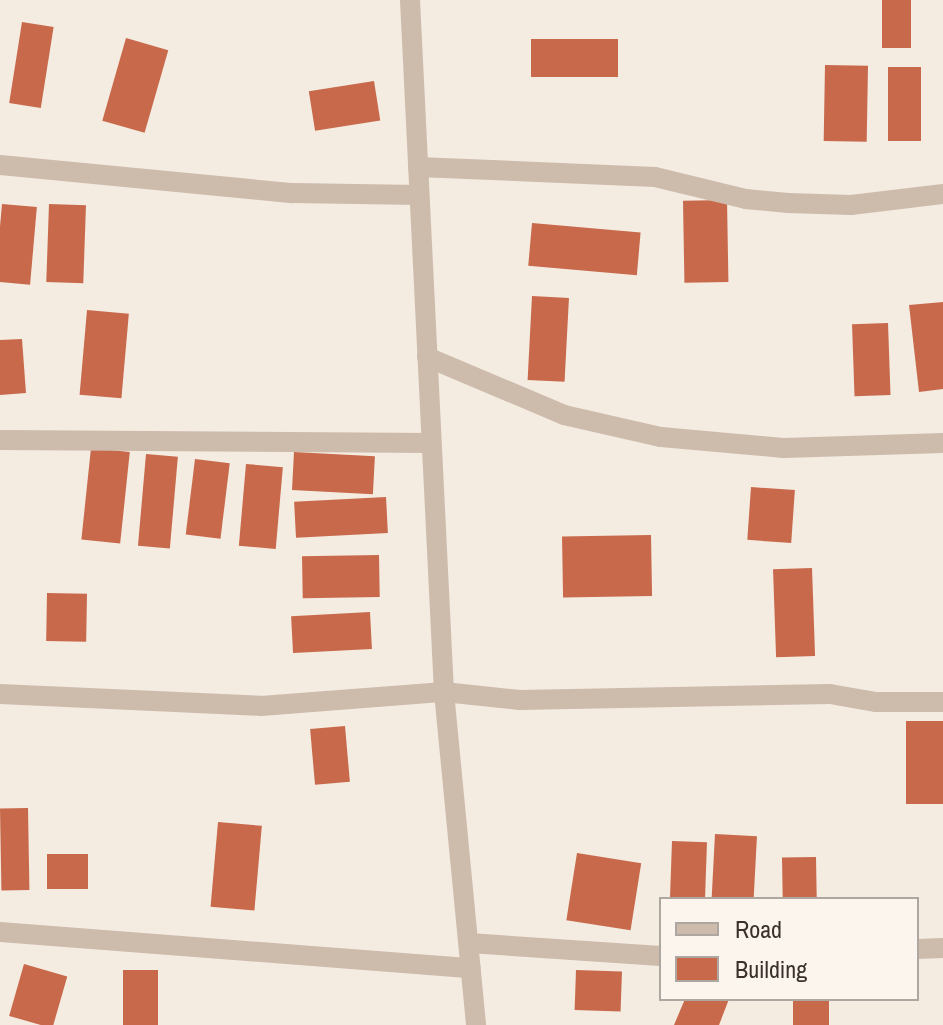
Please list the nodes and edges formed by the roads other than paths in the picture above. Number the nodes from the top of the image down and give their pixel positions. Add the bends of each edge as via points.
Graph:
1 (410, 0) edge
2 (0, 165) edge
3 (418, 167) junction
4 (943, 194) edge
5 (419, 195) junction
6 (427, 357) junction
7 (0, 440) edge
8 (431, 443) junction
9 (943, 443) edge
10 (444, 692) junction
11 (0, 694) edge
12 (943, 702) edge
13 (0, 932) edge
14 (469, 943) junction
15 (943, 948) edge
16 (919, 949) edge
17 (659, 956) edge
18 (471, 968) junction
19 (476, 1025) edge

1 - 3 street
2 - 5 street via 293,193
3 - 4 street via 655,177 746,199 788,203 851,205
3 - 5 street
5 - 6 street
6 - 8 street
6 - 9 street via 564,415 661,437 784,448
7 - 8 street
8 - 10 street
10 - 11 street via 261,706
10 - 12 street via 520,700 830,694 876,702
10 - 14 street
13 - 18 street
14 - 17 street
14 - 18 street
15 - 16 street
18 - 19 street

